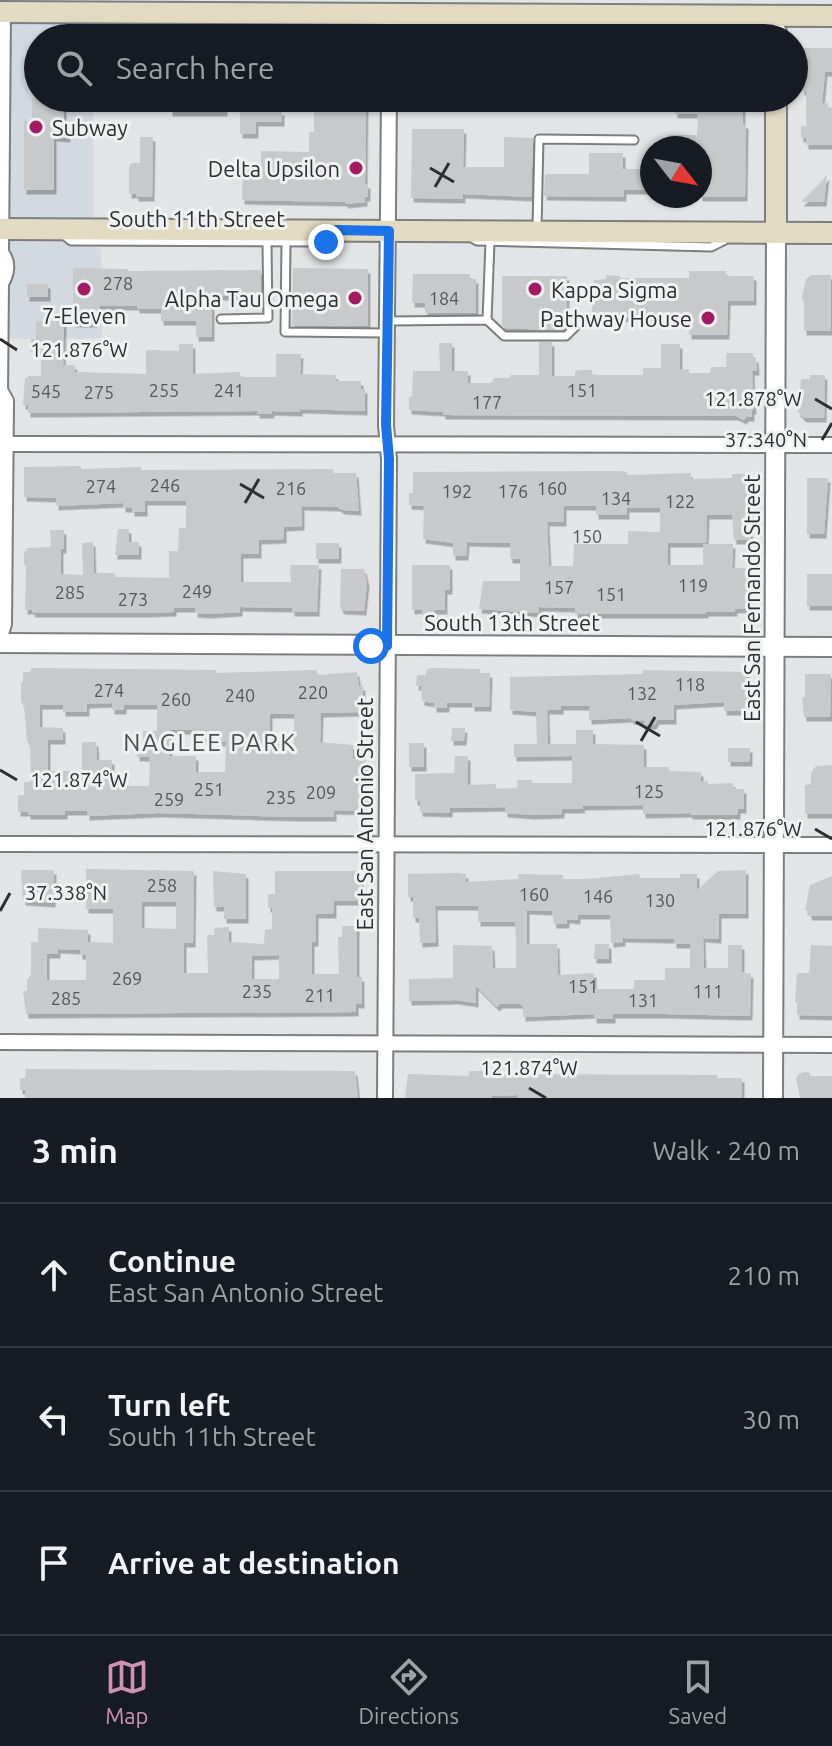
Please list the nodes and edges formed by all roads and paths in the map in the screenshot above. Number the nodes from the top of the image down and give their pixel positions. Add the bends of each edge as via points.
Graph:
1 (160, 6) edge
2 (563, 7) edge
3 (732, 8) edge
4 (677, 10) edge
5 (2, 12) edge
6 (390, 13) junction
7 (620, 14) junction
8 (832, 16) edge
9 (779, 17) edge
10 (390, 24) edge
11 (620, 24) edge
12 (389, 112) edge
13 (776, 112) edge
14 (634, 140) dead end
15 (0, 229) edge
16 (56, 229) junction
17 (336, 230) junction
18 (537, 230) junction
19 (389, 231) junction
20 (462, 231) junction
21 (737, 233) junction
22 (776, 233) junction
23 (831, 234) edge
24 (267, 242) junction
25 (286, 242) junction
26 (490, 242) junction
27 (1, 253) edge
28 (0, 282) edge
29 (221, 319) dead end
30 (487, 320) junction
31 (579, 323) dead end
32 (388, 327) junction
33 (0, 392) edge
34 (387, 443) junction
35 (6, 444) junction
36 (775, 445) junction
37 (832, 445) edge
38 (0, 637) edge
39 (0, 643) edge
40 (387, 646) junction
41 (775, 647) junction
42 (832, 647) edge
43 (0, 844) edge
44 (385, 845) junction
45 (773, 845) junction
46 (832, 845) edge
47 (0, 1042) edge
48 (385, 1043) junction
49 (773, 1045) junction
50 (832, 1045) edge
51 (385, 1098) edge
52 (773, 1098) edge

1 - 5 main road
1 - 6 main road
2 - 6 main road
2 - 7 main road
3 - 4 main road
3 - 9 main road
4 - 7 main road
5 - 15 street
6 - 10 street
7 - 11 lane
8 - 9 main road
12 - 19 street, East San Antonio Street
13 - 22 main road, East San Fernando Street
14 - 18 lane via 539,139
15 - 16 main road, South 11th Street
15 - 27 street
16 - 17 main road, South 11th Street
16 - 24 lane, South 11th Street via 71,241
17 - 19 main road, South 11th Street
17 - 25 lane, South 11th Street via 326,242
18 - 20 main road, South 11th Street
18 - 21 main road, South 11th Street
19 - 20 main road, South 11th Street
19 - 32 street, East San Antonio Street
20 - 26 lane, South 11th Street
21 - 22 main road, South 11th Street
21 - 26 lane, South 11th Street via 711,247
22 - 23 main road, South 11th Street
22 - 36 street, East San Fernando Street
24 - 25 lane, South 11th Street
24 - 29 lane via 268,318
25 - 32 lane via 285,332
26 - 30 lane
27 - 28 street via 6,275
28 - 33 street
30 - 31 lane via 504,336 566,336
30 - 32 lane
32 - 34 street, East San Antonio Street
33 - 35 street via 6,401
34 - 35 street
34 - 36 street
34 - 40 street, East San Antonio Street
35 - 38 street
36 - 37 street
36 - 41 street, East San Fernando Street
39 - 40 street, South 13th Street
40 - 41 street, South 13th Street
40 - 44 street, East San Antonio Street
41 - 42 street, South 13th Street
41 - 45 street, East San Fernando Street
43 - 44 street
44 - 45 street
44 - 48 street, East San Antonio Street
45 - 46 street
45 - 49 street, East San Fernando Street
47 - 48 street
48 - 49 street
48 - 51 street, East San Antonio Street
49 - 50 street
49 - 52 street, East San Fernando Street

